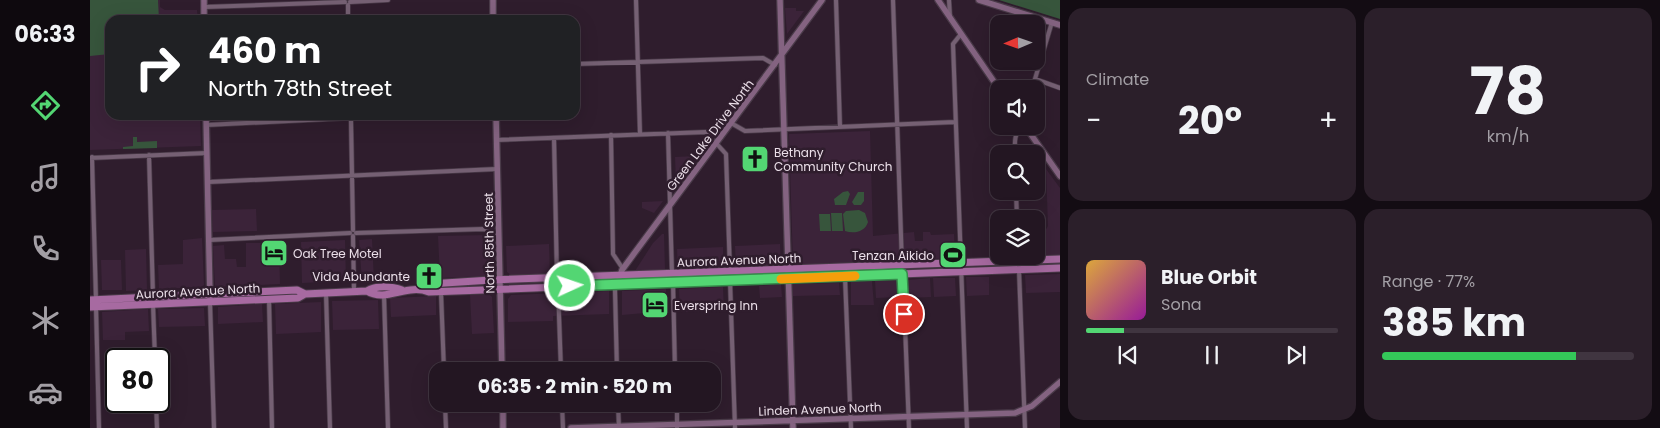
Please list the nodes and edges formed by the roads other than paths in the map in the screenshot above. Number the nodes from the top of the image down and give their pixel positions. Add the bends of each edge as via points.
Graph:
1 (204, 0) edge
2 (388, 0) edge
3 (493, 0) edge
4 (636, 0) edge
5 (780, 0) edge
6 (822, 0) edge
7 (836, 0) edge
8 (893, 0) edge
9 (938, 0) edge
10 (950, 0) edge
11 (979, 0) edge
12 (348, 2) edge
13 (204, 7) junction
14 (204, 15) edge
15 (348, 15) edge
16 (493, 15) edge
17 (950, 17) junction
18 (1052, 22) junction
19 (1060, 25) edge
20 (961, 34) junction
21 (781, 56) junction
22 (638, 62) junction
23 (580, 64) edge
24 (775, 65) junction
25 (1035, 79) joint
26 (993, 80) edge
27 (1060, 88) edge
28 (206, 120) edge
29 (289, 120) edge
30 (351, 120) edge
31 (496, 120) edge
32 (955, 122) junction
33 (731, 123) junction
34 (206, 124) junction
35 (897, 125) junction
36 (840, 127) junction
37 (783, 129) junction
38 (668, 133) junction
39 (640, 134) junction
40 (611, 135) junction
41 (1032, 135) edge
42 (721, 137) junction
43 (554, 138) junction
44 (496, 140) junction
45 (716, 144) junction
46 (207, 153) junction
47 (149, 155) junction
48 (91, 158) edge
49 (1057, 166) edge
50 (497, 169) junction
51 (352, 175) junction
52 (1060, 176) edge
53 (208, 182) junction
54 (670, 206) junction
55 (353, 233) junction
56 (499, 234) junction
57 (209, 240) junction
58 (1045, 259) edge
59 (1060, 259) edge
60 (990, 260) edge
61 (960, 263) junction
62 (902, 265) junction
63 (1060, 268) edge
64 (787, 270) junction
65 (1019, 270) junction
66 (730, 271) junction
67 (622, 272) junction
68 (961, 272) junction
69 (672, 274) junction
70 (902, 274) junction
71 (845, 277) junction
72 (557, 278) junction
73 (787, 279) junction
74 (500, 280) junction
75 (730, 280) junction
76 (672, 282) junction
77 (617, 284) junction
78 (421, 289) junction
79 (402, 290) junction
80 (500, 290) junction
81 (558, 290) junction
82 (326, 292) junction
83 (354, 292) junction
84 (367, 292) junction
85 (441, 292) junction
86 (210, 293) junction
87 (305, 294) junction
88 (384, 295) junction
89 (153, 296) junction
90 (139, 297) junction
91 (268, 299) junction
92 (210, 302) junction
93 (93, 303) edge
94 (153, 304) junction
95 (120, 306) junction
96 (155, 348) edge
97 (444, 362) edge
98 (502, 362) edge
99 (561, 362) edge
100 (617, 362) edge
101 (676, 362) edge
102 (1060, 382) edge
103 (1024, 410) junction
104 (445, 412) edge
105 (503, 412) edge
106 (562, 412) edge
107 (618, 412) edge
108 (676, 412) edge
109 (156, 413) edge
110 (967, 414) junction
111 (909, 416) junction
112 (850, 418) junction
113 (792, 420) junction
114 (735, 425) edge
115 (677, 426) edge
116 (619, 427) edge
117 (99, 428) edge
118 (157, 428) edge
119 (214, 428) edge
120 (272, 428) edge
121 (330, 428) edge
122 (388, 428) edge
123 (446, 428) edge
124 (503, 428) edge
125 (563, 428) edge
126 (571, 428) edge
127 (793, 428) edge
128 (851, 428) edge
129 (909, 428) edge
130 (967, 428) edge
131 (1025, 428) edge

1 - 13 street
2 - 12 street
3 - 16 street
4 - 22 street
5 - 21 street
6 - 21 street, Green Lake Drive North
7 - 36 street
8 - 35 street
9 - 17 street
10 - 17 street
11 - 18 street
12 - 13 street
12 - 15 street
13 - 14 street
17 - 20 street
18 - 19 street
18 - 25 street
20 - 26 street
20 - 32 street via 953,44
21 - 24 street, Green Lake Drive North
21 - 37 street
22 - 23 street
22 - 24 street via 763,58
22 - 39 street
24 - 33 street, Green Lake Drive North
25 - 27 street
28 - 34 street
29 - 34 street
30 - 51 street
31 - 44 street, North 85th Street
32 - 35 street
32 - 61 street
33 - 37 street via 742,130
33 - 42 street, Green Lake Drive North
34 - 46 street
35 - 36 street
35 - 62 street
36 - 37 street
37 - 64 street
38 - 39 street
38 - 42 street via 710,132
38 - 54 street
39 - 40 street
40 - 43 street
40 - 67 street via 613,254
41 - 49 street
42 - 45 street, Green Lake Drive North
43 - 44 street
43 - 72 street
44 - 50 street, North 85th Street
45 - 54 street, Green Lake Drive North
45 - 66 street via 726,154
46 - 47 street
46 - 53 street
47 - 48 street
47 - 89 street
48 - 93 street
49 - 52 street
50 - 51 street
50 - 56 street, North 85th Street
51 - 53 street
51 - 55 street
53 - 57 street
54 - 67 street, Green Lake Drive North
54 - 69 street
55 - 56 street via 484,229
55 - 57 street
55 - 83 street
56 - 74 street, North 85th Street
57 - 86 street
58 - 59 highway, Aurora Avenue North
60 - 61 highway, Aurora Avenue North
61 - 62 highway, Aurora Avenue North
61 - 68 street
62 - 64 highway, Aurora Avenue North
63 - 65 highway, Aurora Avenue North
64 - 66 highway, Aurora Avenue North
64 - 73 street
65 - 68 highway, Aurora Avenue North
65 - 103 street
66 - 69 highway, Aurora Avenue North
67 - 69 highway, Aurora Avenue North
67 - 72 highway, Aurora Avenue North
67 - 77 street, Green Lake Drive North
68 - 70 highway, Aurora Avenue North
68 - 110 street
70 - 71 highway, Aurora Avenue North
70 - 111 street
71 - 73 highway, Aurora Avenue North
71 - 112 street
72 - 74 highway, Aurora Avenue North
73 - 75 highway, Aurora Avenue North
73 - 113 street
74 - 78 highway, Aurora Avenue North via 429,284
74 - 80 street, North 85th Street
75 - 76 highway, Aurora Avenue North
75 - 114 street
76 - 77 highway, Aurora Avenue North
76 - 101 street
77 - 81 highway, Aurora Avenue North
77 - 100 street
78 - 79 highway, Aurora Avenue North
78 - 85 highway, Aurora Avenue North
79 - 84 highway, Aurora Avenue North via 371,288
79 - 88 highway, Aurora Avenue North
80 - 81 highway, Aurora Avenue North
80 - 85 highway, Aurora Avenue North
80 - 98 street, North 85th Street
81 - 99 street
82 - 83 highway, Aurora Avenue North
82 - 87 highway, Aurora Avenue North
82 - 121 street
83 - 84 highway, Aurora Avenue North
84 - 88 highway, Aurora Avenue North
85 - 97 street
86 - 87 highway, Aurora Avenue North via 298,290
86 - 89 highway, Aurora Avenue North
86 - 92 street
87 - 91 highway, Aurora Avenue North via 298,298
88 - 122 street
89 - 90 highway, Aurora Avenue North
90 - 93 highway, Aurora Avenue North
90 - 95 highway
91 - 92 highway, Aurora Avenue North
91 - 120 street
92 - 94 highway, Aurora Avenue North
92 - 119 street
93 - 95 highway, Aurora Avenue North
93 - 117 street
94 - 95 highway, Aurora Avenue North
94 - 96 street
102 - 103 street
103 - 110 street, Linden Avenue North
103 - 131 street
104 - 123 street
105 - 124 street
106 - 125 street
107 - 116 street
108 - 115 street
109 - 118 street
110 - 111 street, Linden Avenue North
110 - 130 street
111 - 112 street, Linden Avenue North
111 - 129 street
112 - 113 street, Linden Avenue North
112 - 128 street
113 - 114 street, Linden Avenue North
113 - 127 street
114 - 115 street, Linden Avenue North
115 - 116 street, Linden Avenue North
116 - 126 street, Linden Avenue North

